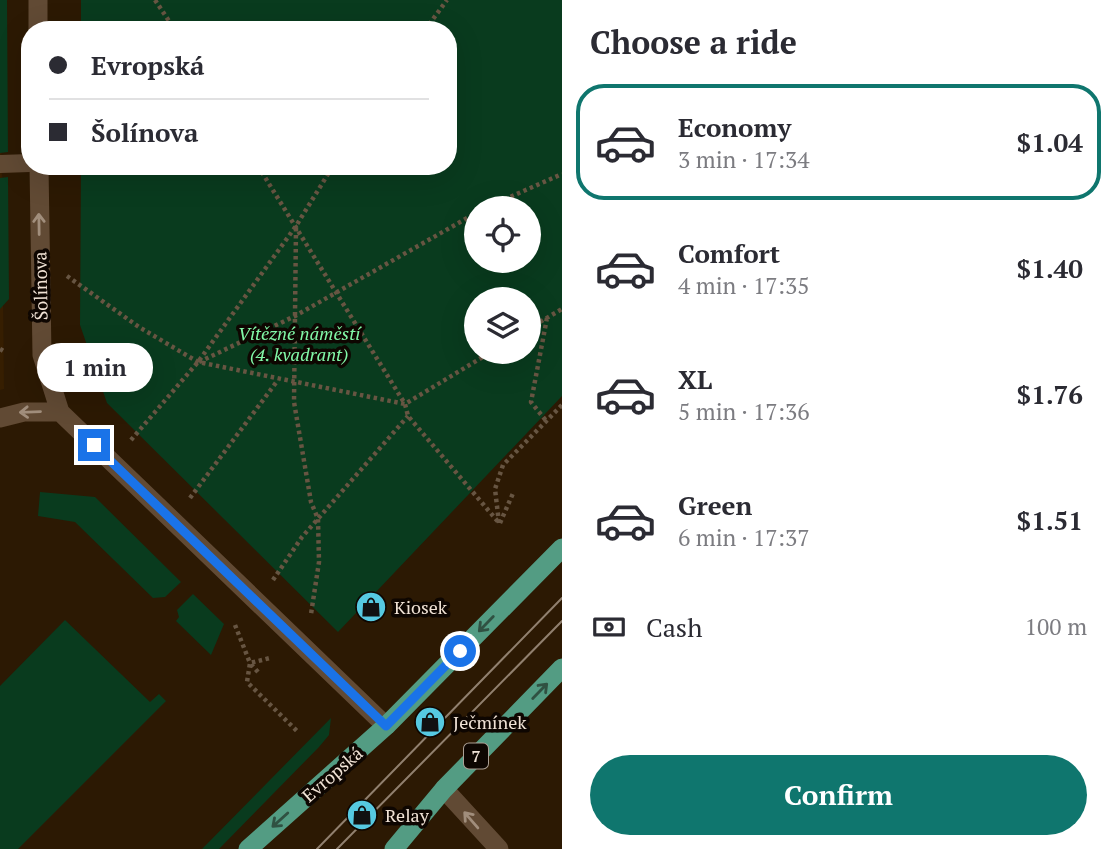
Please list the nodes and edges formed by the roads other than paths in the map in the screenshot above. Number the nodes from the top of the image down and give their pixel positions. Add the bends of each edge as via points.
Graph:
1 (38, 0) edge
2 (38, 21) edge
3 (21, 163) edge
4 (0, 164) edge
5 (39, 175) edge
6 (60, 412) junction
7 (0, 418) edge
8 (562, 548) edge
9 (562, 668) edge
10 (386, 726) junction
11 (444, 789) junction
12 (248, 849) edge
13 (394, 849) edge
14 (499, 849) edge

1 - 2 street
3 - 4 lane
6 -> 5 street, Šolínova via 42,355
6 -> 7 street via 24,412
6 - 10 street, Šolínova
8 -> 10 main road, Evropská
11 -> 9 main road, 7
10 -> 12 main road, Evropská
11 - 13 main road, 7
14 -> 11 street

